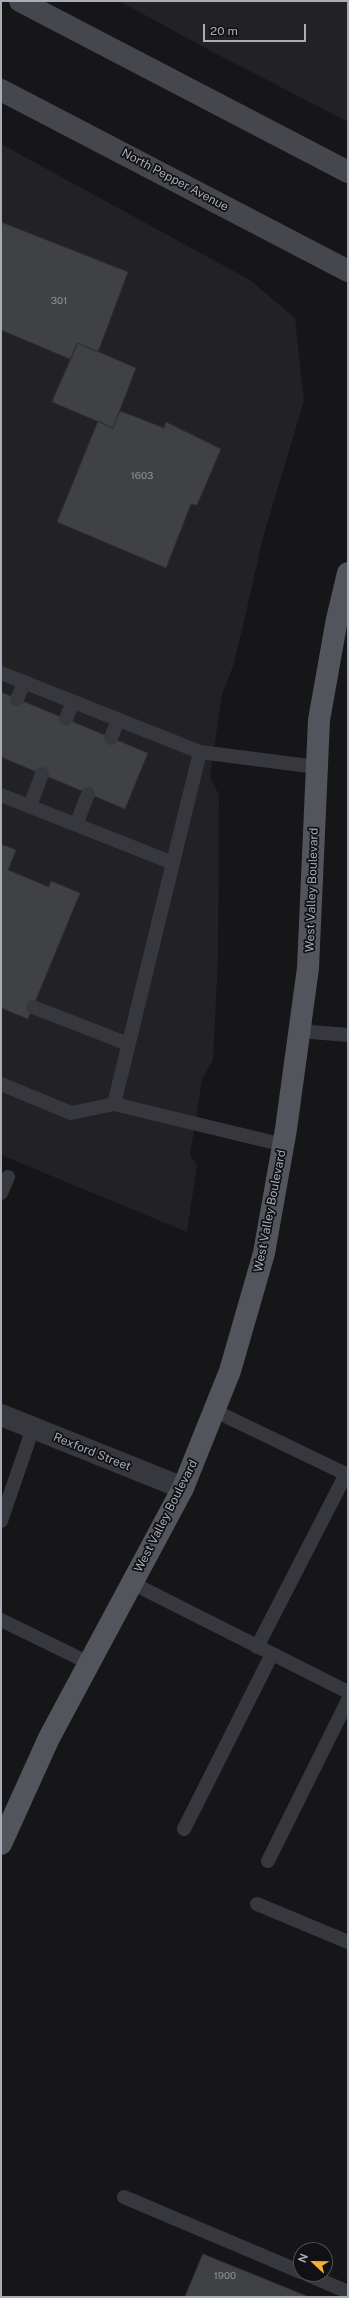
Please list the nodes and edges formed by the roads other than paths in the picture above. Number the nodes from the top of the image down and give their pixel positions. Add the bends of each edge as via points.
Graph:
1 (20, 1) edge
2 (1, 90) edge
3 (348, 172) edge
4 (348, 271) edge
5 (348, 573) edge
6 (1, 673) edge
7 (24, 683) junction
8 (17, 699) dead end
9 (73, 702) junction
10 (66, 719) dead end
11 (118, 720) junction
12 (111, 738) dead end
13 (200, 752) junction
14 (317, 767) junction
15 (42, 774) dead end
16 (88, 794) dead end
17 (1, 795) edge
18 (30, 806) junction
19 (76, 824) junction
20 (173, 863) junction
21 (33, 1006) dead end
22 (299, 1031) junction
23 (348, 1035) edge
24 (128, 1044) junction
25 (1, 1084) edge
26 (114, 1104) junction
27 (284, 1145) junction
28 (8, 1177) dead end
29 (1, 1193) edge
30 (215, 1411) junction
31 (1, 1415) edge
32 (33, 1428) junction
33 (347, 1473) edge
34 (183, 1488) junction
35 (1, 1521) edge
36 (132, 1583) junction
37 (1, 1620) edge
38 (257, 1647) junction
39 (272, 1654) junction
40 (89, 1663) junction
41 (348, 1692) edge
42 (348, 1700) edge
43 (184, 1829) dead end
44 (1, 1844) edge
45 (268, 1861) dead end
46 (257, 1904) dead end
47 (348, 1942) edge
48 (124, 2197) dead end
49 (293, 2269) edge
50 (325, 2282) edge
51 (348, 2292) edge

1 - 3 main road
2 - 4 main road, North Pepper Avenue
5 - 14 main road, West Valley Boulevard via 319,720
6 - 7 lane
7 - 8 lane
7 - 9 lane
9 - 10 lane
9 - 11 lane
11 - 12 lane
11 - 13 lane
13 - 14 lane
13 - 20 lane
14 - 22 main road, West Valley Boulevard via 308,968
15 - 18 lane
16 - 19 lane
17 - 18 lane
18 - 19 lane
19 - 20 lane
20 - 24 lane
21 - 24 lane
22 - 23 lane
22 - 27 main road, West Valley Boulevard
24 - 26 lane
25 - 26 lane via 71,1113
26 - 27 lane
27 - 30 main road, West Valley Boulevard via 264,1253 230,1371
28 - 29 lane
30 - 33 lane
30 - 34 main road, West Valley Boulevard
31 - 32 street, Rexford Street
32 - 34 street, Rexford Street
32 - 35 lane
33 - 38 lane
34 - 36 main road, West Valley Boulevard
36 - 38 lane
36 - 40 main road, West Valley Boulevard
37 - 40 lane
38 - 39 lane
39 - 41 lane
39 - 43 lane
40 - 44 main road, West Valley Boulevard via 49,1738
42 - 45 lane
46 - 47 lane
48 - 49 lane
50 - 51 lane

